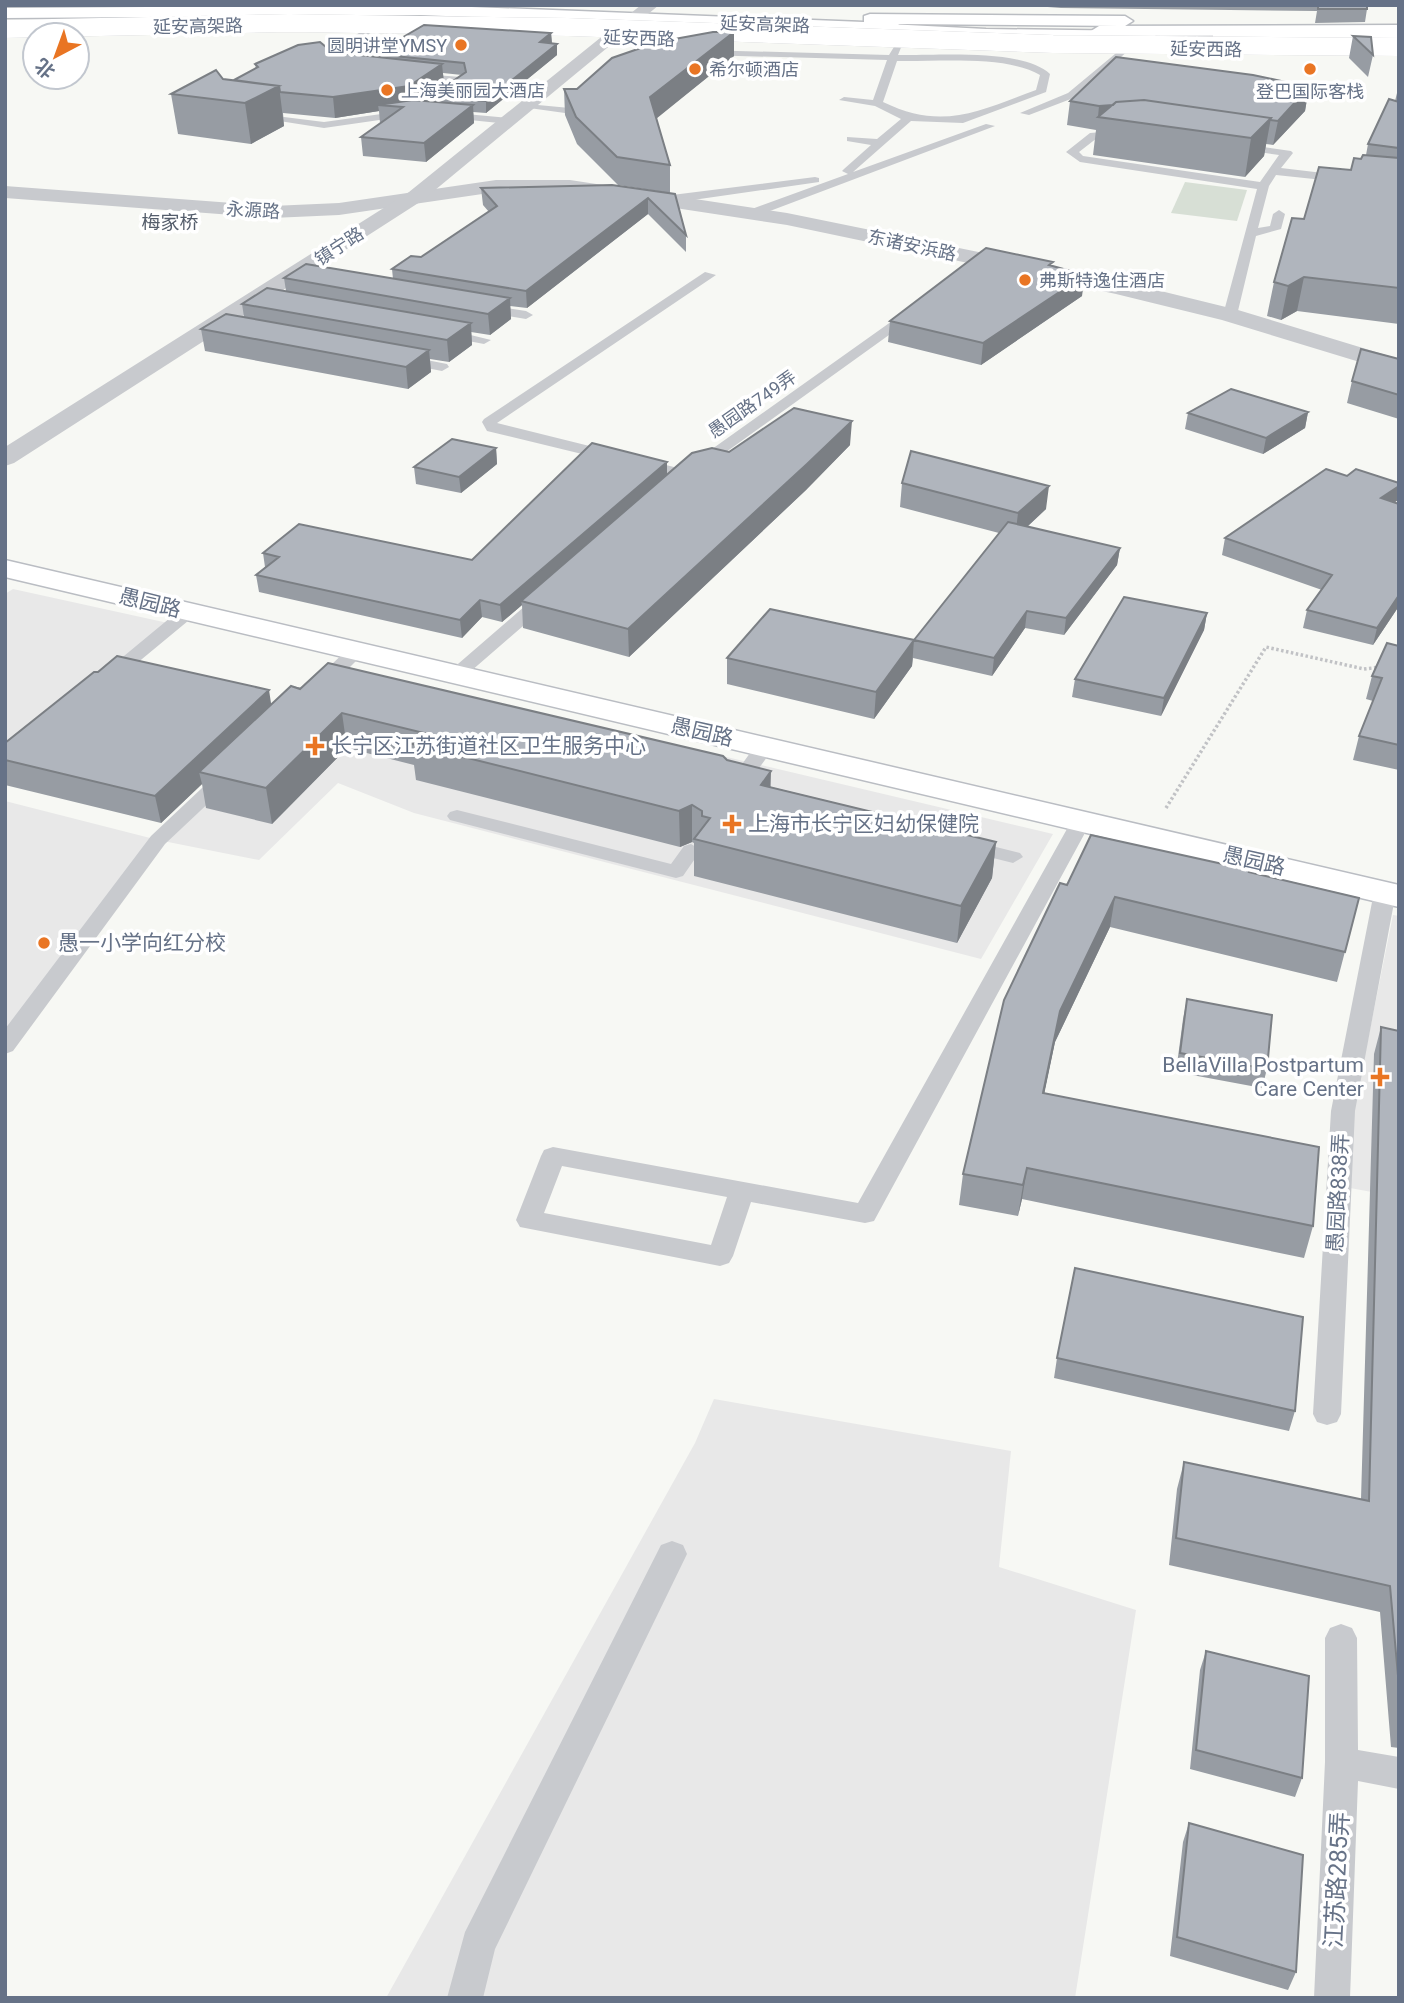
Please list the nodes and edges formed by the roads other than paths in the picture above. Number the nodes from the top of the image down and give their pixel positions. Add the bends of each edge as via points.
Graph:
1 (651, 5) edge
2 (67, 9) edge
3 (5, 13) edge
4 (634, 18) junction
5 (5, 20) edge
6 (1399, 21) edge
7 (1274, 27) junction
8 (1399, 29) edge
9 (370, 30) junction
10 (5, 31) edge
11 (851, 33) junction
12 (610, 37) junction
13 (1399, 37) edge
14 (1127, 47) junction
15 (1399, 49) edge
16 (895, 51) junction
17 (689, 53) edge
18 (1399, 58) edge
19 (362, 67) edge
20 (398, 74) edge
21 (601, 86) edge
22 (844, 100) dead end
23 (877, 103) junction
24 (424, 106) junction
25 (527, 107) junction
26 (246, 115) edge
27 (908, 118) junction
28 (1010, 118) dead end
29 (509, 121) junction
30 (997, 123) dead end
31 (1139, 132) edge
32 (851, 139) dead end
33 (881, 143) junction
34 (1220, 144) edge
35 (1273, 171) junction
36 (1399, 185) edge
37 (1263, 186) junction
38 (5, 192) edge
39 (416, 196) junction
40 (673, 200) junction
41 (753, 213) junction
42 (1279, 214) dead end
43 (1251, 233) junction
44 (983, 259) junction
45 (710, 275) dead end
46 (961, 276) edge
47 (928, 302) edge
48 (471, 306) edge
49 (526, 315) edge
50 (1230, 315) junction
51 (430, 330) edge
52 (484, 340) edge
53 (389, 357) edge
54 (442, 367) edge
55 (1399, 367) edge
56 (5, 458) edge
57 (5, 568) edge
58 (561, 584) edge
59 (188, 612) junction
60 (356, 651) junction
61 (457, 674) junction
62 (88, 695) edge
63 (305, 701) edge
64 (765, 747) junction
65 (237, 765) edge
66 (761, 796) edge
67 (457, 816) dead end
68 (1082, 820) junction
69 (947, 841) edge
70 (691, 850) edge
71 (1013, 857) dead end
72 (1392, 894) edge
73 (5, 1046) edge
74 (741, 1190) junction
75 (1327, 1414) dead end
76 (672, 1554) dead end
77 (1340, 1638) dead end
78 (1342, 1762) junction
79 (1399, 1773) edge
80 (465, 1998) edge
81 (1332, 1998) edge

1 - 4 street, 镇宁路
2 - 3 main road, 延安西路
2 - 4 main road, 延安西路 via 420,10
4 - 7 main road, 延安西路 via 917,29
4 - 12 street, 镇宁路
5 - 11 main road, 延安高架路 via 366,14 555,17
6 - 7 main road, 延安西路
7 - 8 main road, 延安西路
8 - 11 main road
9 - 10 main road, 延安西路
9 - 12 main road, 延安西路
9 - 19 lane via 323,56
10 - 11 main road, 延安高架路, bridge via 401,24
11 - 13 main road, 延安高架路
11 - 15 main road, 延安高架路, bridge via 1053,44
11 - 18 main road, bridge via 1103,54
12 - 16 main road, 延安西路
12 - 25 street, 镇宁路
14 - 15 main road, 延安西路
14 - 16 main road, 延安西路
14 - 28 lane via 1072,95
16 - 17 lane
16 - 23 lane
16 - 27 lane via 1006,61 1045,74 1041,92 963,120
20 - 24 lane via 461,80
21 - 25 lane via 572,111
22 - 23 lane
23 - 27 lane
24 - 26 lane via 324,125
24 - 29 lane
25 - 29 street, 镇宁路
27 - 33 lane
29 - 39 street, 镇宁路
30 - 41 lane
31 - 37 lane via 1094,135 1072,152 1080,159
32 - 33 lane
33 - 40 lane via 852,170
34 - 35 lane via 1287,153
35 - 36 lane
35 - 37 lane
37 - 43 lane
38 - 39 street, 永源路 via 272,212 339,209
39 - 40 street, 东诸安浜路 via 496,186 570,186
39 - 56 street, 镇宁路 via 263,301
40 - 41 street, 东诸安浜路
41 - 44 street, 东诸安浜路
42 - 43 lane via 1275,229
43 - 50 lane
44 - 46 lane
44 - 50 street, 东诸安浜路
45 - 47 lane, 愚园路749弄 via 489,422 492,428 680,479
48 - 49 lane
50 - 55 street, 东诸安浜路
51 - 52 lane
53 - 54 lane
57 - 59 main road, 愚园路
58 - 61 lane
59 - 60 main road, 愚园路
59 - 62 lane
60 - 61 main road, 愚园路
60 - 63 lane
61 - 64 main road, 愚园路
64 - 66 lane via 733,792
64 - 68 main road, 愚园路
65 - 73 lane via 158,840
67 - 70 lane via 677,872
68 - 72 main road, 愚园路
68 - 74 lane via 865,1214
69 - 71 lane
72 - 75 lane, 愚园路838弄 via 1343,1111
74 - 74 lane via 553,1156 529,1220 720,1256
76 - 80 lane via 478,1945
77 - 78 lane, 江苏路285弄
78 - 79 lane
78 - 81 lane, 江苏路285弄

